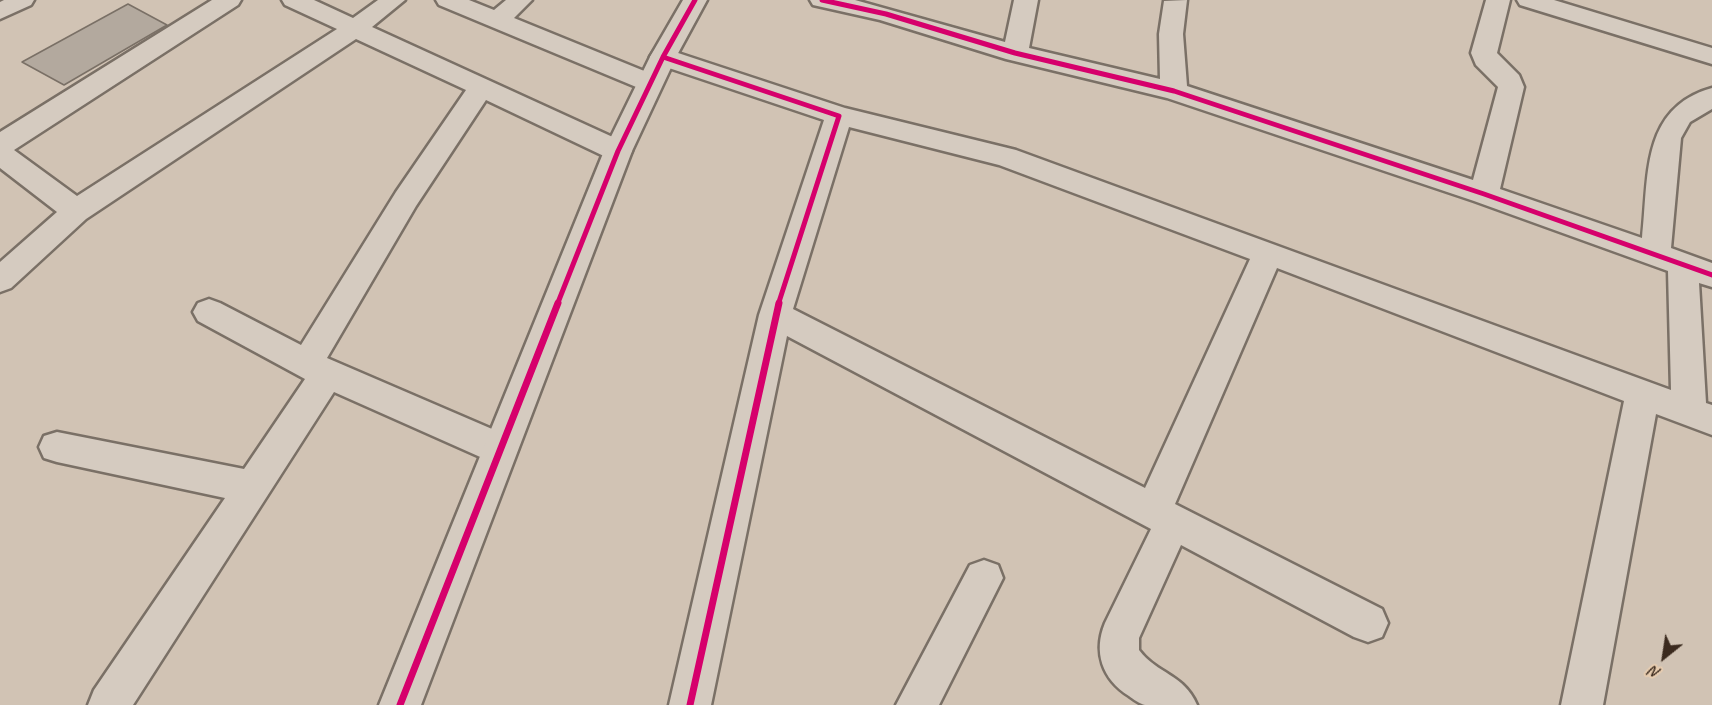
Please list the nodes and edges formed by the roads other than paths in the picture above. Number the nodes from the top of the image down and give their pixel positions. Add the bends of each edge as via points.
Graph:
1 (22, 0) edge
2 (230, 0) edge
3 (294, 0) edge
4 (393, 0) edge
5 (448, 0) edge
6 (520, 0) edge
7 (694, 0) edge
8 (822, 0) edge
9 (1026, 0) edge
10 (1176, 0) edge
11 (1498, 0) edge
12 (1529, 0) edge
13 (889, 7) edge
14 (0, 12) edge
15 (497, 20) junction
16 (354, 29) junction
17 (1015, 53) junction
18 (1712, 56) edge
19 (657, 70) junction
20 (481, 88) junction
21 (1174, 91) junction
22 (1711, 100) edge
23 (839, 116) junction
24 (618, 151) junction
25 (1484, 194) junction
26 (75, 211) junction
27 (1268, 254) junction
28 (1683, 265) edge
29 (0, 280) edge
30 (209, 312) dead end
31 (776, 315) junction
32 (317, 368) junction
33 (1643, 394) junction
34 (1701, 416) edge
35 (57, 447) dead end
36 (500, 448) junction
37 (252, 487) junction
38 (1163, 516) junction
39 (984, 578) dead end
40 (1368, 623) dead end
41 (109, 705) edge
42 (400, 705) edge
43 (690, 705) edge
44 (917, 705) edge
45 (1176, 705) edge
46 (1582, 705) edge

1 - 14 street
2 - 26 street via 0,148 0,154
3 - 16 street
4 - 16 street
5 - 15 street
6 - 15 street
7 - 19 street
8 - 13 street
9 - 17 street
10 - 21 street via 1172,34
11 - 25 street via 1484,53 1511,87
12 - 18 street
13 - 17 street
15 - 19 street
16 - 20 street
16 - 26 street
17 - 21 street
19 - 23 street
19 - 24 street
20 - 24 street
20 - 32 street via 406,199
21 - 25 street
22 - 28 street via 1680,116 1667,138
23 - 27 street via 1006,157
23 - 31 street
24 - 36 street
25 - 28 street
26 - 29 street
27 - 33 street
27 - 38 street
28 - 34 street
30 - 32 street
31 - 38 street
31 - 43 street
32 - 36 street
32 - 37 street
33 - 34 street
33 - 46 street
35 - 37 street
36 - 42 street
37 - 41 street
38 - 40 street
38 - 45 street via 1116,651 1124,668
39 - 44 street

